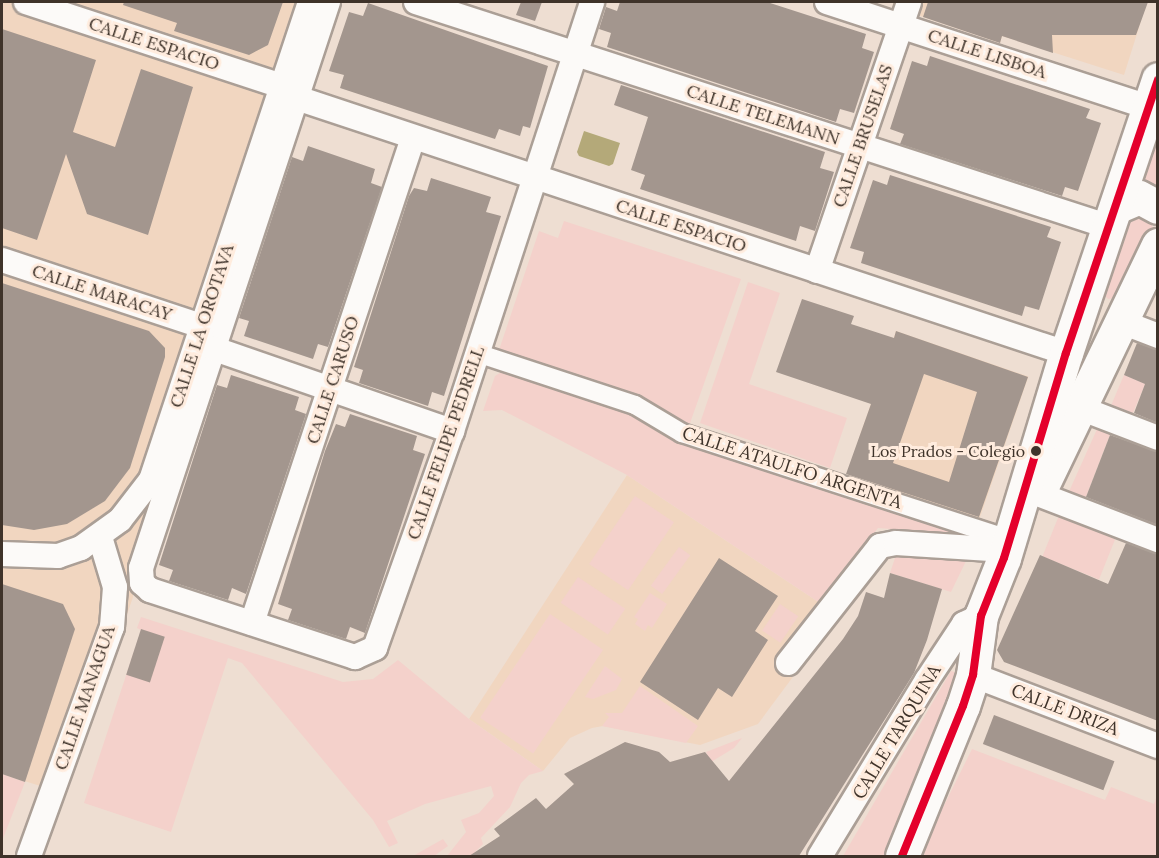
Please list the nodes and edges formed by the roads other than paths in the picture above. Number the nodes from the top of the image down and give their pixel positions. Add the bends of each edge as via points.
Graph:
1 (26, 2) edge
2 (310, 2) edge
3 (328, 2) edge
4 (416, 2) edge
5 (592, 2) edge
6 (827, 2) edge
7 (909, 2) edge
8 (900, 26) junction
9 (574, 54) junction
10 (289, 92) junction
11 (1153, 93) edge
12 (413, 138) junction
13 (859, 146) junction
14 (533, 177) junction
15 (1158, 207) edge
16 (1113, 217) junction
17 (1158, 245) edge
18 (2, 260) edge
19 (817, 271) junction
20 (1089, 285) junction
21 (1127, 311) junction
22 (202, 326) junction
23 (1158, 336) edge
24 (215, 349) junction
25 (477, 353) junction
26 (1066, 353) junction
27 (330, 389) junction
28 (1080, 408) junction
29 (452, 431) junction
30 (1158, 438) edge
31 (1038, 494) junction
32 (100, 537) junction
33 (1158, 540) edge
34 (1006, 549) junction
35 (2, 554) edge
36 (981, 616) junction
37 (252, 623) junction
38 (788, 663) dead end
39 (973, 675) junction
40 (1158, 746) edge
41 (28, 856) edge
42 (820, 856) edge
43 (902, 856) edge

1 - 10 street, CALLE ESPACIO
2 - 10 street, CALLE LA OROTAVA
3 - 10 street
4 - 9 street, CALLE TELEMANN
5 - 9 street, CALLE FELIPE PEDRELL
6 - 8 street, CALLE LISBOA
7 - 8 street, CALLE BRUSELAS
8 - 11 street, CALLE LISBOA
8 - 13 street, CALLE BRUSELAS
9 - 13 street, CALLE TELEMANN
9 - 14 street, CALLE FELIPE PEDRELL
10 - 12 street, CALLE ESPACIO
10 - 22 street, CALLE LA OROTAVA
10 - 24 street
11 - 16 main road
12 - 14 street, CALLE ESPACIO
12 - 27 street, CALLE CARUSO
13 - 16 street, CALLE TELEMANN
13 - 19 street, CALLE BRUSELAS
14 - 19 street, CALLE ESPACIO
14 - 25 street, CALLE FELIPE PEDRELL
15 - 16 main road via 1139,197
16 - 20 main road
17 - 21 main road
18 - 22 street, CALLE MARACAY
19 - 26 street, CALLE ESPACIO
20 - 21 main road via 1096,303
20 - 26 main road
21 - 23 street
21 - 28 main road
22 - 32 street, CALLE LA OROTAVA via 151,480 120,520
24 - 27 street
24 - 37 street, CALLE FELIPE PEDRELL via 141,568 142,583 150,590
25 - 29 street, CALLE FELIPE PEDRELL
25 - 34 street, CALLE ATAULFO ARGENTA via 635,405 682,433
26 - 34 main road
27 - 29 street
27 - 37 street, CALLE CARUSO
28 - 30 street
28 - 31 main road
29 - 37 street, CALLE FELIPE PEDRELL via 375,648 355,657
31 - 33 street
31 - 34 main road
32 - 35 street, CALLE LA OROTAVA via 58,556
32 - 41 street, CALLE MANAGUA via 115,587 112,627
34 - 36 main road
34 - 38 street via 896,543 880,546
36 - 39 main road
36 - 42 street, CALLE TARQUINA via 964,624
39 - 40 street, CALLE DRIZA
39 - 43 main road via 936,778

